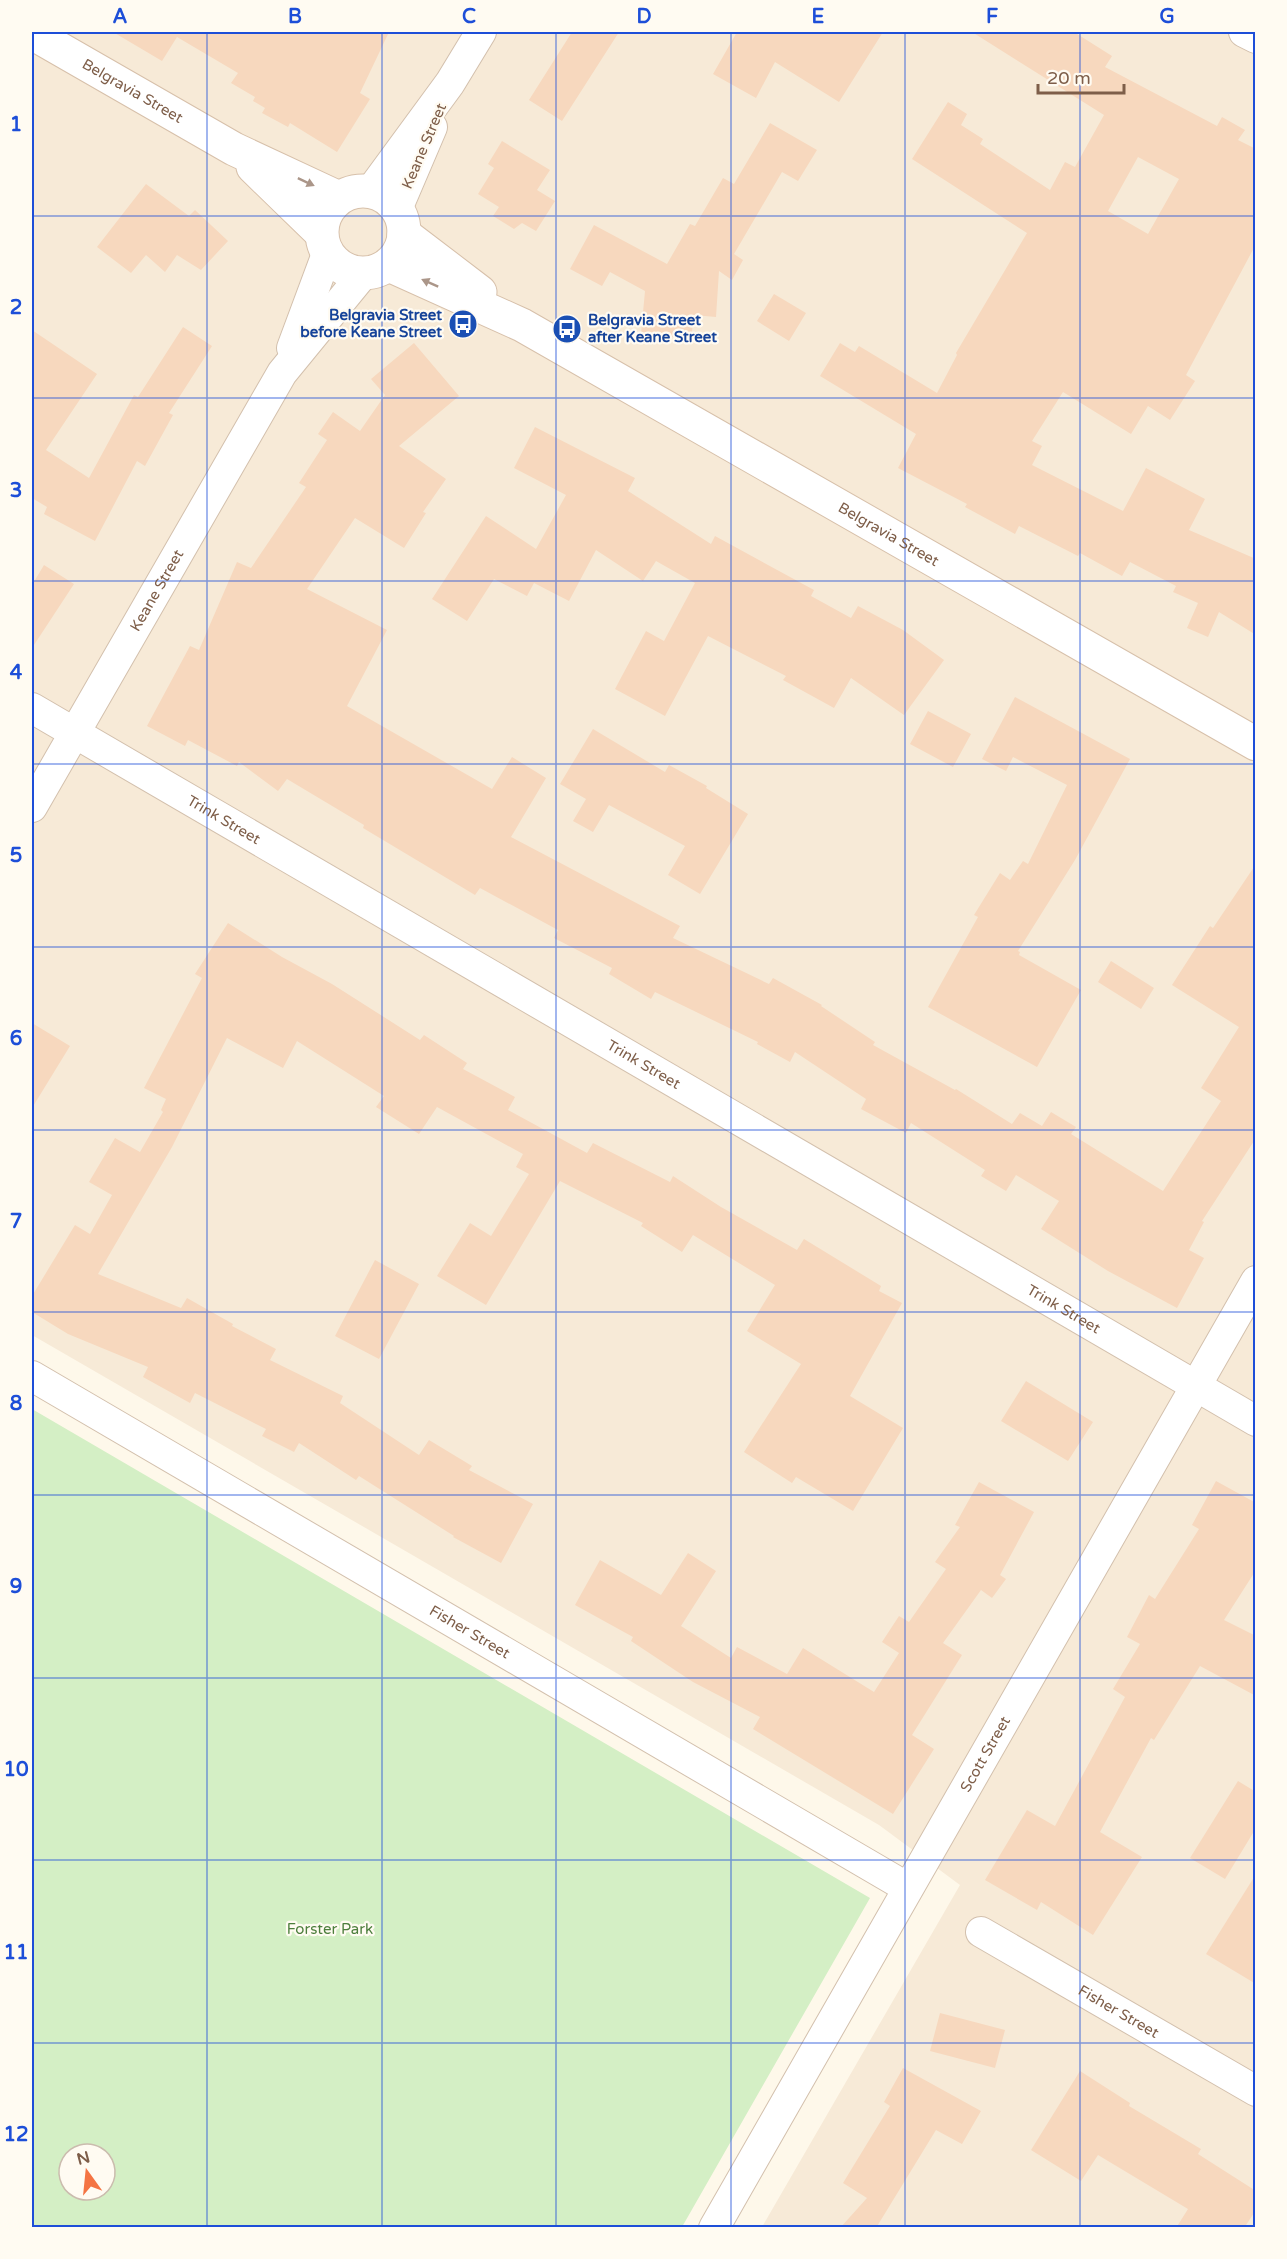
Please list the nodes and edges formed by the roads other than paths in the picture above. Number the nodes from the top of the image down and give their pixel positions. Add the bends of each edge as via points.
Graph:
1 (480, 32) edge
2 (1244, 32) edge
3 (32, 33) edge
4 (1256, 38) edge
5 (450, 83) junction
6 (234, 149) junction
7 (354, 195) junction
8 (401, 222) junction
9 (324, 244) junction
10 (376, 269) junction
11 (522, 325) junction
12 (282, 374) junction
13 (32, 708) edge
14 (75, 732) junction
15 (1256, 744) edge
16 (32, 807) edge
17 (1256, 1281) edge
18 (32, 1376) edge
19 (1195, 1386) junction
20 (1256, 1421) edge
21 (908, 1888) junction
22 (981, 1932) dead end
23 (1256, 2091) edge
24 (714, 2228) edge

1 - 5 street, Keane Street
2 - 4 street
3 - 6 street, Belgravia Street
5 - 7 street, Keane Street
5 - 8 street, Keane Street
6 -> 7 street, Belgravia Street
6 - 9 street, Belgravia Street
7 - 8 street via 380,195 390,201
7 - 9 street via 326,213
8 - 10 street via 400,251
8 - 11 street, Belgravia Street
9 - 10 street via 342,269
9 - 12 street, Keane Street
11 -> 10 street, Belgravia Street
10 - 12 street, Keane Street
11 - 15 street, Belgravia Street
12 - 14 street, Keane Street
13 - 14 street, Trink Street
14 - 16 street, Keane Street
14 - 19 street, Trink Street
17 - 19 street, Scott Street
18 - 21 street, Fisher Street
19 - 20 street, Trink Street
19 - 21 street, Scott Street
21 - 24 street, Scott Street
22 - 23 street, Fisher Street

